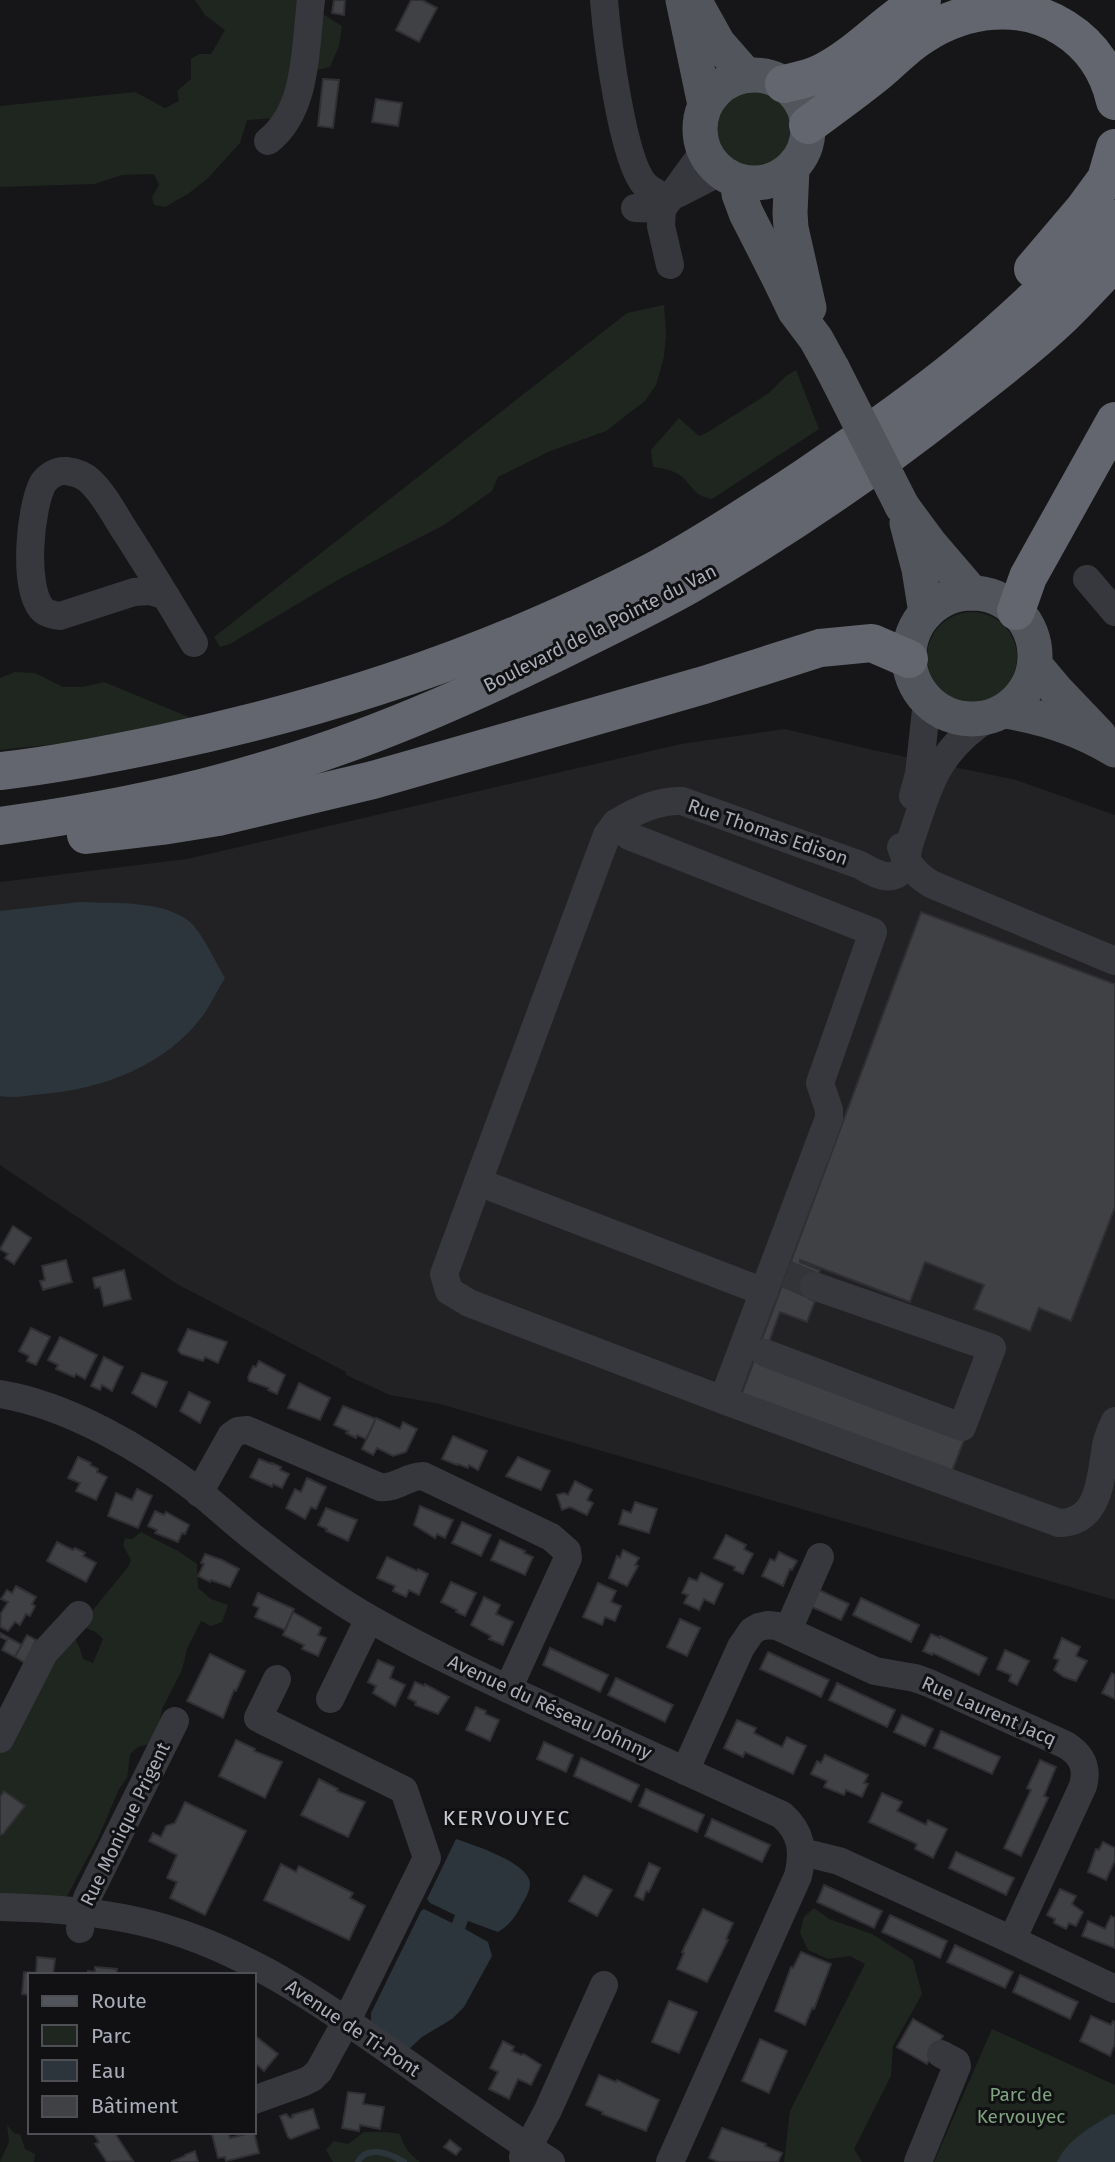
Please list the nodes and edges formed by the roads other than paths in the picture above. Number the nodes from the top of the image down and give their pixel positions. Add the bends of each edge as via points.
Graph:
1 (311, 0) edge
2 (604, 0) edge
3 (683, 0) edge
4 (694, 0) edge
5 (922, 0) edge
6 (746, 75) junction
7 (784, 84) junction
8 (1115, 101) edge
9 (705, 105) junction
10 (808, 125) junction
11 (277, 133) dead end
12 (1115, 148) edge
13 (720, 168) junction
14 (792, 169) junction
15 (655, 205) junction
16 (1115, 219) edge
17 (1115, 261) edge
18 (670, 265) dead end
19 (824, 354) junction
20 (1115, 421) edge
21 (783, 492) junction
22 (902, 506) junction
23 (1087, 579) dead end
24 (972, 593) junction
25 (166, 596) junction
26 (1016, 611) junction
27 (1115, 612) edge
28 (926, 613) junction
29 (194, 643) dead end
30 (909, 659) junction
31 (1035, 665) junction
32 (927, 701) junction
33 (996, 714) junction
34 (1113, 749) edge
35 (0, 772) edge
36 (616, 823) junction
37 (0, 826) edge
38 (0, 842) edge
39 (902, 851) junction
40 (1115, 961) edge
41 (478, 1182) junction
42 (774, 1278) junction
43 (814, 1286) tunnel mouth
44 (756, 1350) junction
45 (0, 1394) edge
46 (723, 1400) junction
47 (1115, 1420) edge
48 (199, 1493) junction
49 (820, 1557) dead end
50 (79, 1615) dead end
51 (369, 1619) junction
52 (788, 1630) junction
53 (276, 1679) dead end
54 (508, 1689) junction
55 (330, 1699) dead end
56 (176, 1721) dead end
57 (0, 1739) edge
58 (685, 1771) junction
59 (802, 1852) junction
60 (0, 1907) edge
61 (0, 1919) edge
62 (81, 1921) junction
63 (1012, 1940) junction
64 (226, 1973) edge
65 (604, 1985) dead end
66 (256, 1987) edge
67 (1115, 1989) edge
68 (343, 2028) junction
69 (941, 2054) dead end
70 (256, 2099) edge
71 (534, 2157) edge
72 (670, 2162) edge
73 (918, 2162) edge

1 - 11 street via 302,79
2 - 15 street via 616,90 631,154
3 - 9 main road
4 - 6 main road via 718,43
5 - 7 highway via 821,73
6 - 7 main road
6 - 9 main road via 722,85
7 - 10 main road via 805,109
8 - 10 highway via 1099,61 1079,38 1057,23 1018,9 985,10 953,19 921,36
9 - 13 main road via 700,136
10 - 14 main road via 805,148
12 - 21 highway via 1106,178 1029,274
13 - 14 main road via 754,184
13 - 15 street
13 - 19 main road via 739,194 795,311
14 - 19 main road via 791,228
15 - 18 street
16 - 21 highway, Boulevard de la Pointe du Van via 1034,300 960,364 878,428
17 - 37 highway, Boulevard de la Pointe du Van via 1055,323 903,445 794,521 642,610 470,695 312,756 256,774 97,811
19 - 22 main road, bridge
20 - 26 highway via 1028,576
21 - 35 highway, Boulevard de la Pointe du Van via 648,573 470,653 238,727
22 - 24 main road
22 - 28 main road
23 - 27 street
24 - 26 main road via 989,595
24 - 28 main road via 947,598
25 - 25 street via 89,479 65,471 48,477 38,500 29,558 31,583 43,610 60,616 134,592
25 - 29 street
26 - 31 main road via 1029,628
28 - 30 main road via 910,642
30 - 32 main road via 911,674
30 - 38 highway via 872,643 820,649 452,758 259,808 163,827
31 - 33 main road via 1019,699
31 - 34 main road
32 - 33 main road via 955,718 972,720
32 - 39 street via 919,774
33 - 34 main road via 1029,715 1056,723
33 - 39 street via 971,729 945,755 908,847
36 - 39 street, Rue Thomas Edison via 659,803 682,801 885,876 902,870
36 - 41 street via 601,848
36 - 42 street via 629,836 873,932 820,1083 829,1118 802,1185
39 - 40 street via 919,876 931,884
41 - 42 street
41 - 46 street via 444,1275 454,1296
42 - 44 street
43 - 44 street via 992,1348 962,1427
44 - 46 street
45 - 48 street, Avenue du Réseau Johnny via 72,1416 150,1458
46 - 47 street via 1059,1523 1086,1514 1092,1505
48 - 51 street, Avenue du Réseau Johnny via 290,1566
48 - 54 street via 231,1436 247,1430 380,1487 423,1476 551,1537 568,1558
49 - 52 street
50 - 57 street via 44,1653
51 - 54 street, Avenue du Réseau Johnny
51 - 55 street
52 - 58 street, Rue Laurent Jacq via 768,1625 752,1630
52 - 63 street, Rue Laurent Jacq via 875,1671 929,1683 1066,1745 1082,1758 1086,1770 1083,1786
53 - 68 street via 258,1718 404,1790 427,1858
54 - 58 street, Avenue du Réseau Johnny
56 - 62 street, Rue Monique Prigent via 88,1896
58 - 59 street, Avenue du Réseau Johnny via 782,1815 798,1833
59 - 63 street via 839,1861
59 - 72 street via 798,1876
60 - 62 street, Avenue de Ti-Pont
61 - 62 street, Avenue de Ti-Pont
62 - 64 street, Avenue de Ti-Pont
62 - 68 street, Avenue de Ti-Pont via 142,1922 201,1941 271,1973
63 - 67 street
65 - 71 street, Avenue de Ti-Pont
66 - 68 street, Avenue de Ti-Pont
68 - 70 street via 312,2078
68 - 71 street, Avenue de Ti-Pont via 460,2121 498,2145
69 - 73 street via 957,2066

